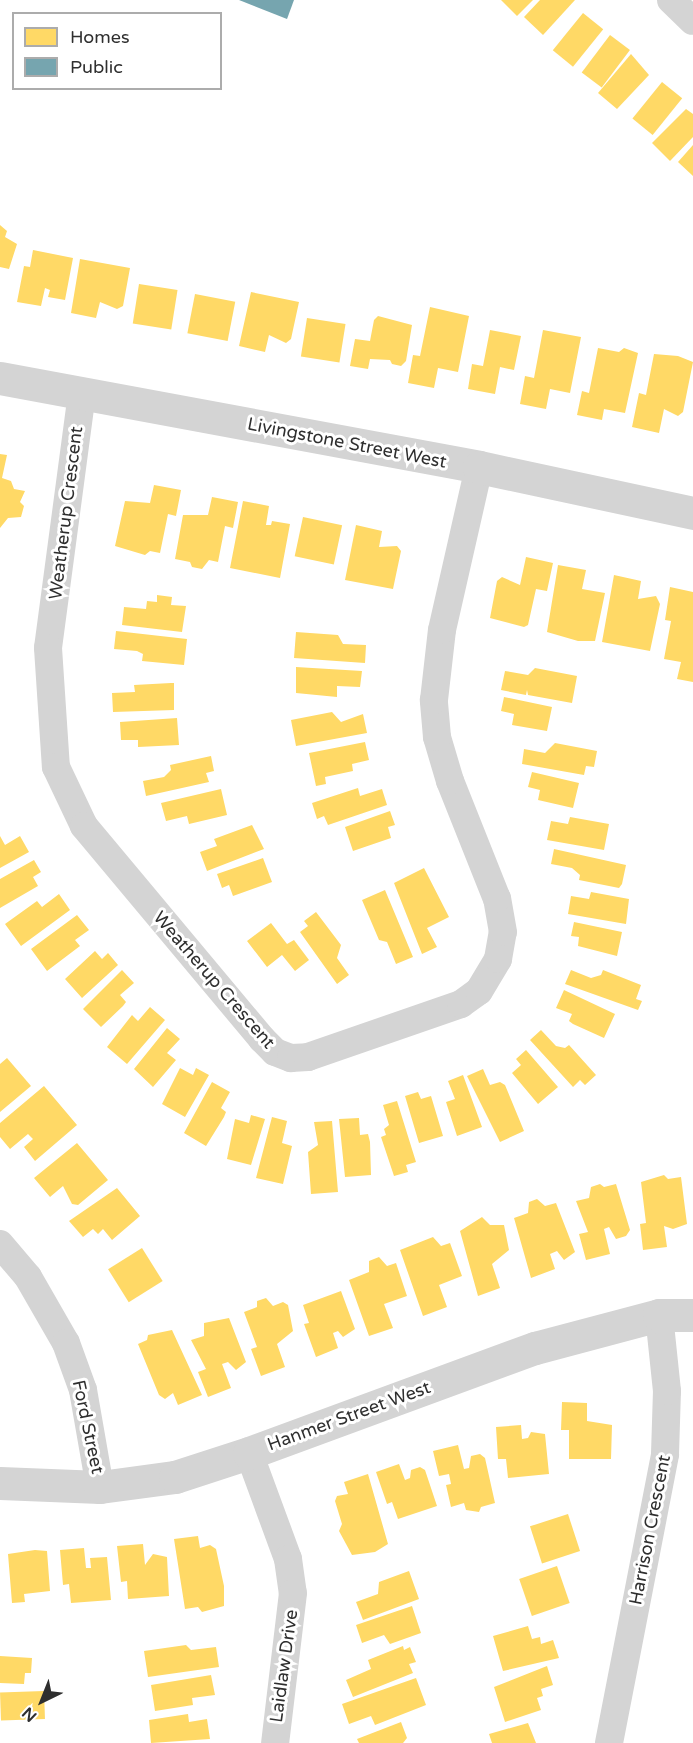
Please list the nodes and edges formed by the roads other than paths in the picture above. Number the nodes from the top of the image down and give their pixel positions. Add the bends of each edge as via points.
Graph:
1 (671, 0) edge
2 (693, 21) edge
3 (0, 378) edge
4 (82, 393) junction
5 (479, 467) junction
6 (693, 513) edge
7 (0, 1244) edge
8 (659, 1315) junction
9 (693, 1315) edge
10 (249, 1453) junction
11 (0, 1483) edge
12 (100, 1487) junction
13 (275, 1743) edge
14 (609, 1743) edge

1 - 2 street
3 - 4 street, Livingstone Street West
4 - 5 street, Livingstone Street West
4 - 5 street, Weatherup Crescent via 48,648 56,767 84,826 262,1039 275,1052 291,1058 308,1057 461,1004 479,991 498,959 503,932 497,899 450,780 437,737 434,700 442,630
5 - 6 street, Livingstone Street West
7 - 12 street, Ford Street via 28,1277 66,1343 83,1390
8 - 9 street, Hanmer Street West
8 - 10 street, Hanmer Street West via 535,1348
8 - 14 street, Harrison Crescent via 666,1391 665,1454
10 - 12 street, Hanmer Street West via 175,1476
10 - 13 street, Laidlaw Drive via 288,1559 293,1593
11 - 12 street, Hanmer Street West

